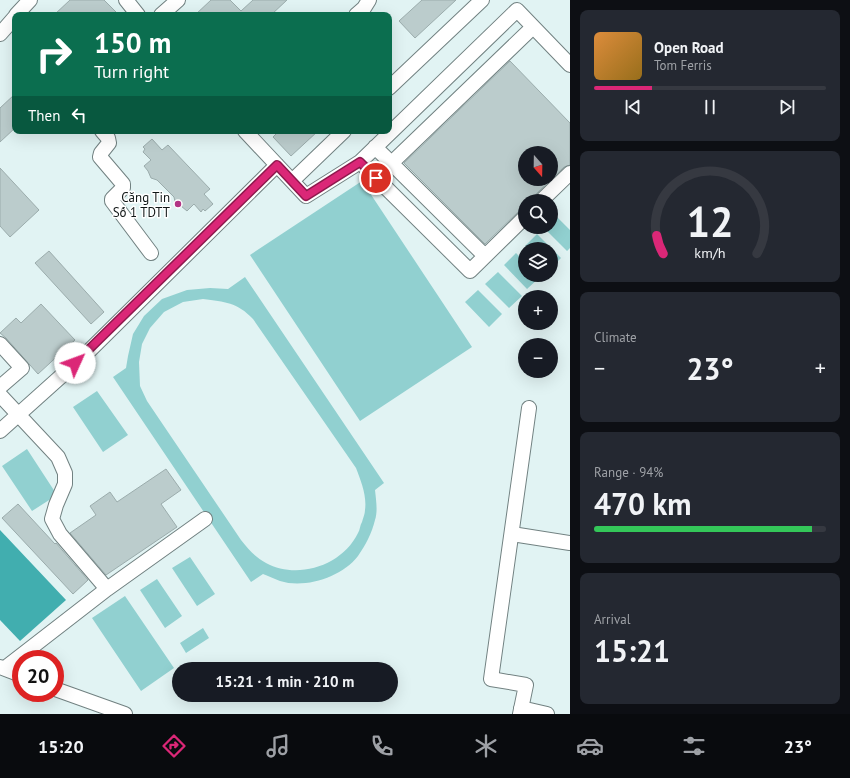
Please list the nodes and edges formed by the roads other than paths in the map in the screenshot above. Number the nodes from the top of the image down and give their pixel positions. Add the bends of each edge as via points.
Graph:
1 (30, 0) edge
2 (126, 0) edge
3 (178, 0) edge
4 (369, 0) edge
5 (482, 0) edge
6 (20, 12) edge
7 (136, 12) edge
8 (164, 12) edge
9 (359, 12) edge
10 (12, 20) edge
11 (533, 27) junction
12 (0, 34) edge
13 (570, 66) edge
14 (392, 85) edge
15 (392, 131) edge
16 (105, 134) edge
17 (248, 134) edge
18 (341, 134) edge
19 (388, 134) edge
20 (375, 147) junction
21 (360, 162) junction
22 (392, 164) junction
23 (277, 165) junction
24 (570, 172) edge
25 (376, 178) junction
26 (292, 181) junction
27 (422, 194) junction
28 (548, 194) edge
29 (407, 209) junction
30 (453, 224) junction
31 (518, 224) edge
32 (438, 239) junction
33 (151, 253) dead end
34 (485, 256) junction
35 (0, 344) edge
36 (0, 387) edge
37 (0, 395) edge
38 (529, 408) dead end
39 (18, 413) junction
40 (0, 431) edge
41 (204, 519) dead end
42 (512, 534) junction
43 (570, 543) edge
44 (107, 589) junction
45 (2, 667) edge
46 (12, 671) edge
47 (64, 693) edge
48 (107, 711) edge
49 (520, 711) edge
50 (125, 714) edge
51 (547, 714) edge

1 - 6 street
2 - 7 street
3 - 8 street
4 - 9 street
5 - 14 street
10 - 12 street
11 - 13 street
11 - 15 street via 517,10
11 - 22 street
16 - 33 street via 109,143 100,157 123,184 123,188 112,201
17 - 23 street
18 - 26 street
19 - 20 street
20 - 21 street
20 - 22 street
21 - 25 street
21 - 26 street via 306,196
22 - 25 street
22 - 27 street
23 - 26 street
23 - 39 street via 86,352
24 - 28 street
25 - 29 street
27 - 29 street
27 - 30 street
29 - 32 street
30 - 32 street
30 - 34 street
31 - 34 street
32 - 34 street via 470,271
35 - 36 street via 22,368
37 - 39 street
38 - 42 street
39 - 40 street
39 - 44 street via 58,457 65,472 65,484 52,519 60,534
41 - 44 street
42 - 43 street
42 - 49 street via 491,679 526,685
44 - 45 street
45 - 46 street
47 - 48 street
48 - 50 street
49 - 51 street

